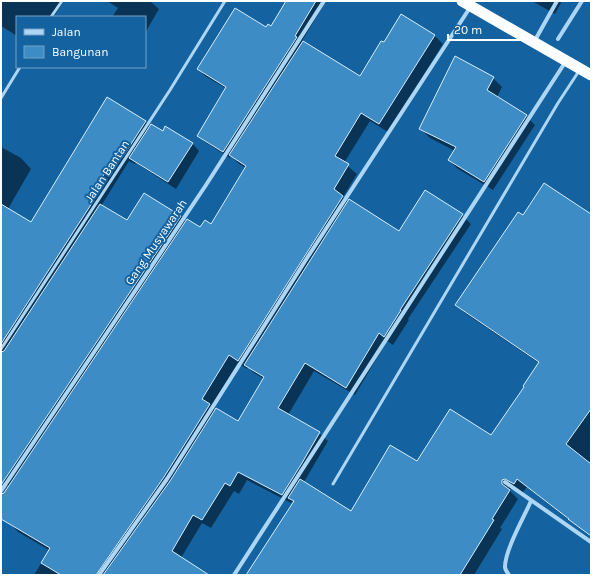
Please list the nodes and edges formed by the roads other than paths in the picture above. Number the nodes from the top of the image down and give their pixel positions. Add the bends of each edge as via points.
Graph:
1 (62, 1) edge
2 (225, 1) edge
3 (324, 1) edge
4 (557, 1) edge
5 (582, 1) edge
6 (467, 3) edge
7 (52, 16) edge
8 (558, 39) dead end
9 (534, 42) junction
10 (566, 61) junction
11 (19, 68) edge
12 (581, 69) junction
13 (591, 75) edge
14 (1, 98) edge
15 (1, 349) edge
16 (505, 482) dead end
17 (333, 484) dead end
18 (1, 491) edge
19 (531, 501) junction
20 (591, 542) edge
21 (99, 575) edge
22 (234, 575) edge
23 (509, 575) edge

1 - 7 lane
2 - 15 lane, Jalan Bantan
3 - 18 street, Gang Musyawarah via 206,185
4 - 9 street
5 - 8 street
6 - 9 highway
6 - 21 street via 167,479
9 - 10 highway
10 - 12 highway
10 - 22 street
11 - 14 lane
12 - 13 highway
12 - 17 lane via 558,103
16 - 19 street
19 - 20 street
19 - 23 street via 506,561 505,568

